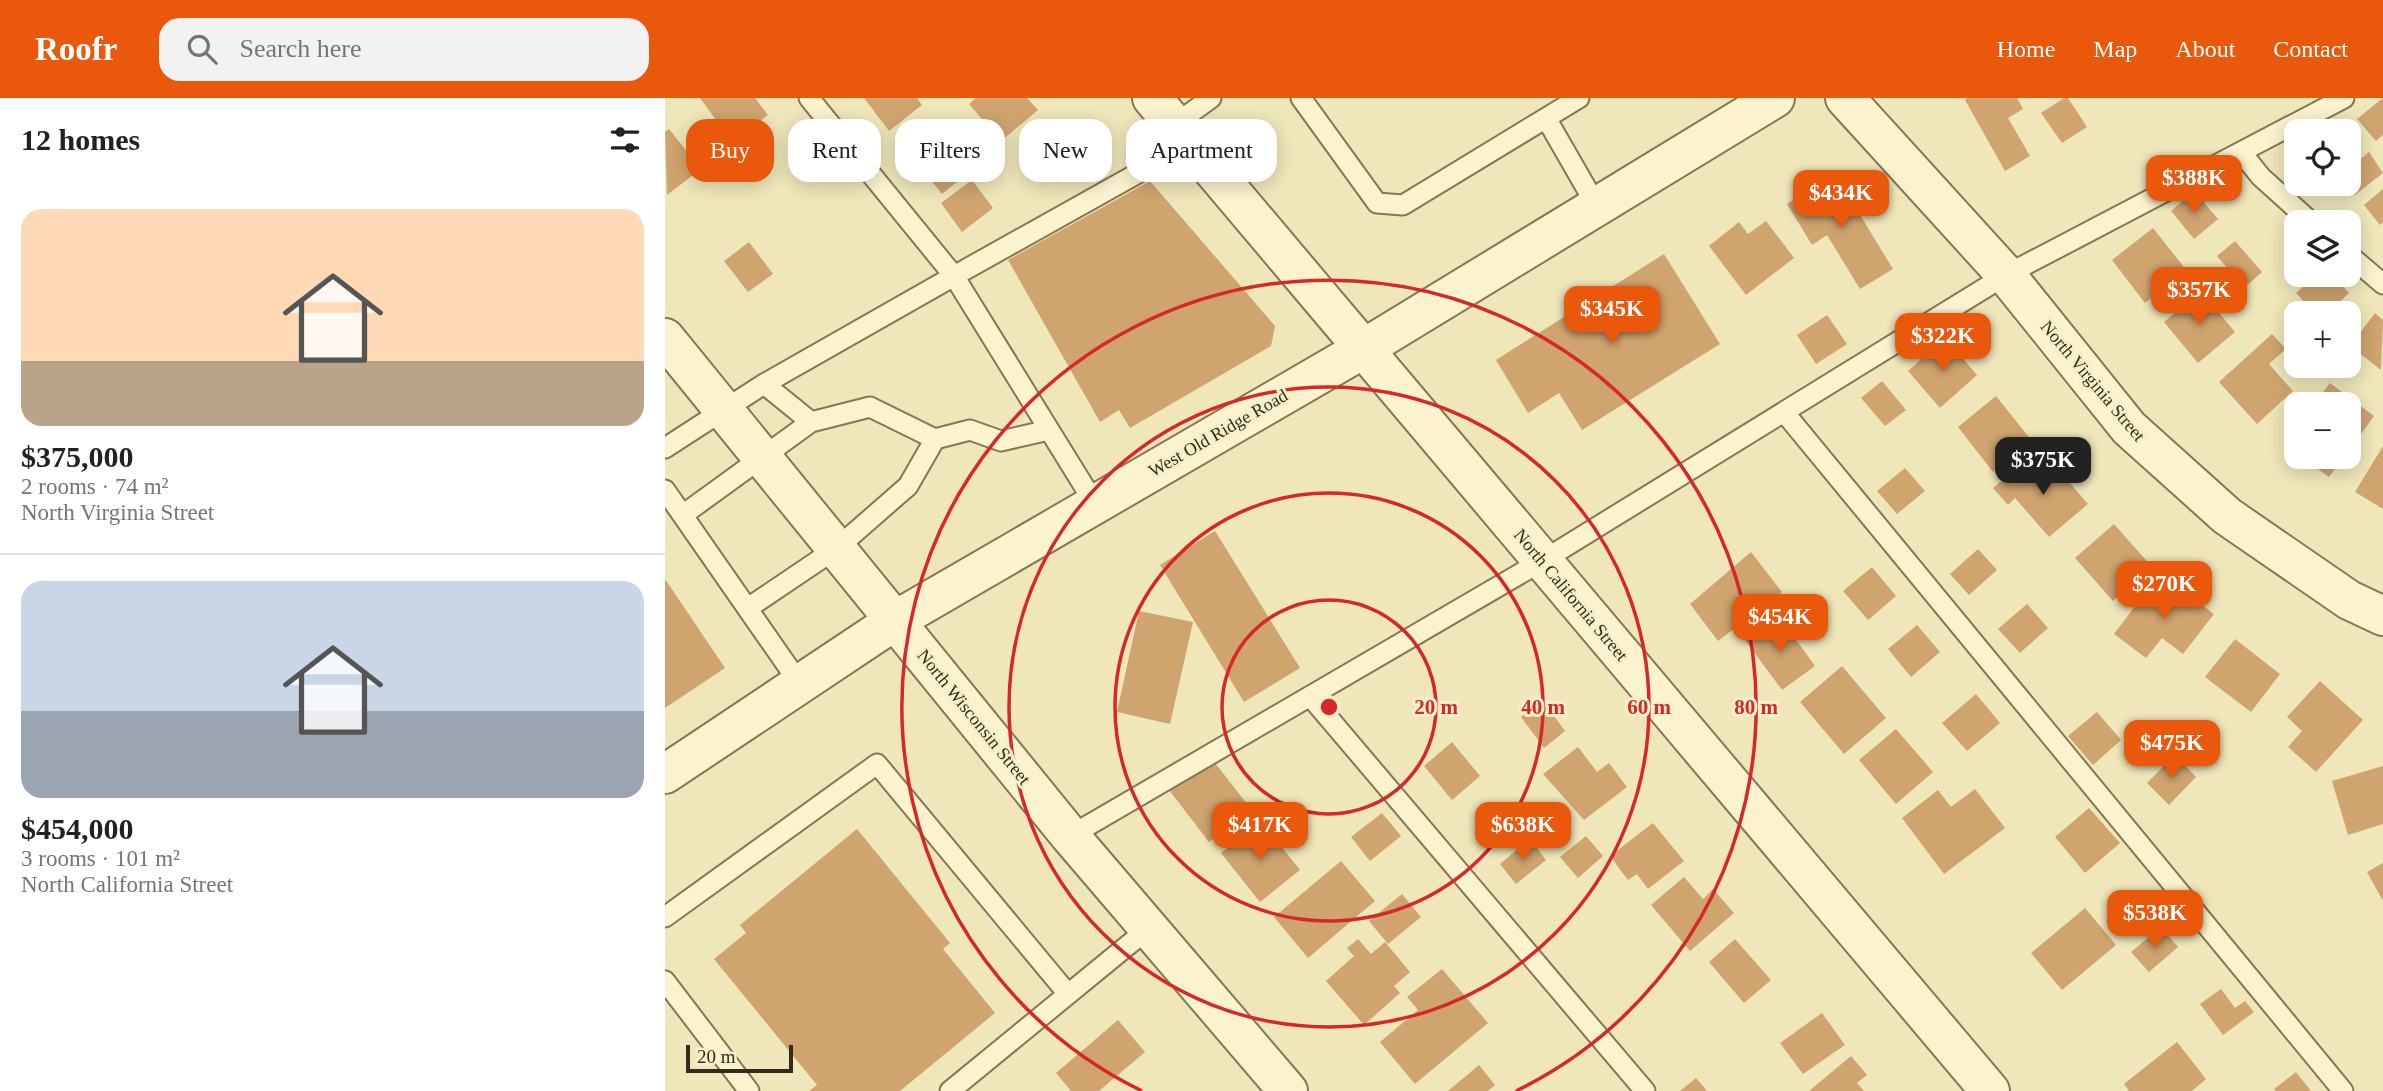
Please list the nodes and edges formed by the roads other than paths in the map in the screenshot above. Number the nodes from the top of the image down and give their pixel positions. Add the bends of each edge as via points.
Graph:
1 (809, 98) edge
2 (1211, 98) edge
3 (1301, 98) edge
4 (1579, 98) edge
5 (1775, 98) edge
6 (1845, 98) edge
7 (2344, 98) edge
8 (1546, 118) junction
9 (1177, 119) edge
10 (2241, 152) junction
11 (1126, 154) edge
12 (1222, 182) edge
13 (1596, 205) junction
14 (2298, 210) edge
15 (2361, 265) edge
16 (2006, 275) junction
17 (954, 276) junction
18 (2383, 284) edge
19 (665, 338) edge
20 (1363, 349) junction
21 (764, 384) junction
22 (724, 411) junction
23 (1784, 412) junction
24 (811, 422) junction
25 (1049, 430) junction
26 (935, 439) junction
27 (665, 448) edge
28 (762, 457) junction
29 (665, 490) edge
30 (1095, 505) junction
31 (684, 514) junction
32 (837, 548) junction
33 (1542, 561) junction
34 (748, 608) junction
35 (2383, 616) edge
36 (896, 620) junction
37 (800, 684) junction
38 (1310, 696) junction
39 (669, 761) edge
40 (1070, 836) junction
41 (665, 917) edge
42 (1149, 928) junction
43 (665, 981) edge
44 (1068, 994) junction
45 (749, 1091) edge
46 (950, 1091) edge
47 (1288, 1091) edge
48 (1645, 1091) edge
49 (1990, 1091) edge
50 (2343, 1091) edge

1 - 17 lane
2 - 9 lane
3 - 8 lane via 1377,203 1403,205
4 - 8 lane
5 - 13 street, West Old Ridge Road
6 - 16 street, North Virginia Street
7 - 10 lane
8 - 13 lane
10 - 14 lane
10 - 16 lane
11 - 17 lane
12 - 20 street, North California Street
13 - 20 street, West Old Ridge Road
15 - 18 lane
16 - 23 lane
16 - 35 street, North Virginia Street via 2129,428 2207,499 2349,600
17 - 21 lane
17 - 25 lane
19 - 22 street, North Wisconsin Street
20 - 30 street, West Old Ridge Road
20 - 33 street, North California Street
21 - 22 lane
21 - 24 lane
22 - 27 lane
22 - 28 street, North Wisconsin Street
23 - 33 lane
23 - 50 lane
24 - 26 lane via 870,407
24 - 28 lane
25 - 26 lane via 1001,441 970,430
25 - 30 lane
26 - 32 lane via 908,485
28 - 31 lane
28 - 32 street, North Wisconsin Street
29 - 31 lane
30 - 36 street, West Old Ridge Road
31 - 34 lane
32 - 34 lane
32 - 36 street, North Wisconsin Street
33 - 38 lane
33 - 49 street, North California Street
34 - 37 lane
36 - 37 street, West Old Ridge Road
36 - 40 street, North Wisconsin Street
37 - 39 street, West Old Ridge Road
38 - 40 lane
38 - 48 lane
40 - 42 street, North Wisconsin Street
41 - 44 lane via 877,764
42 - 44 lane
42 - 47 street, North Wisconsin Street
43 - 45 lane
44 - 46 lane

